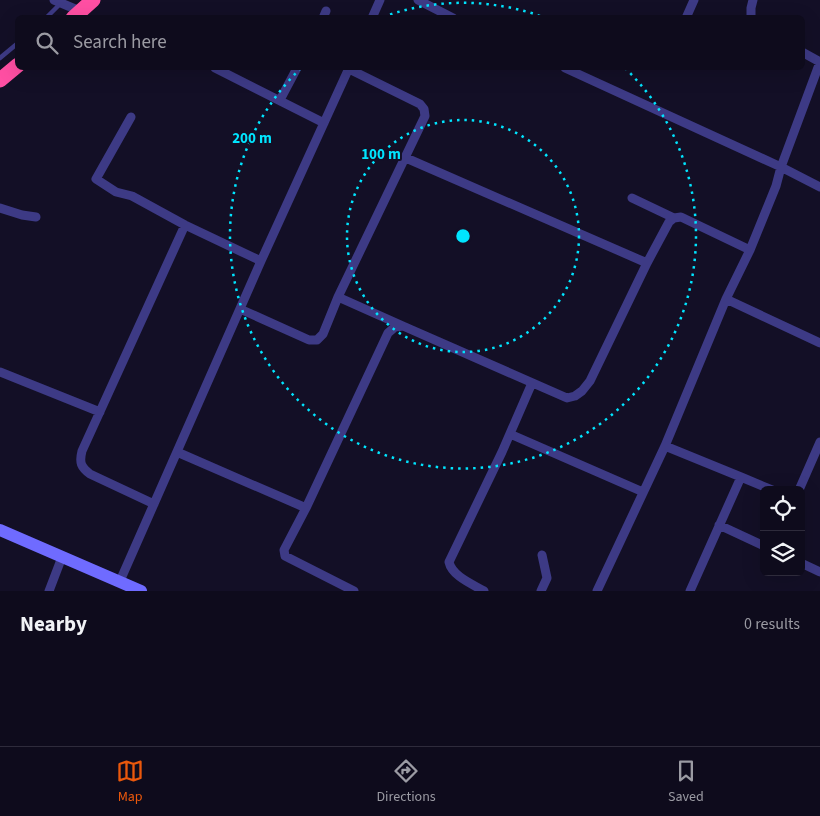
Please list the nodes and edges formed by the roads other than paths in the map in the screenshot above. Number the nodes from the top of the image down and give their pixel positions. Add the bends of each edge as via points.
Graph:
1 (93, 0) edge
2 (380, 0) edge
3 (418, 0) edge
4 (694, 0) edge
5 (753, 0) edge
6 (62, 2) edge
7 (77, 14) edge
8 (49, 15) edge
9 (373, 15) edge
10 (448, 15) edge
11 (687, 15) edge
12 (751, 15) edge
13 (15, 46) edge
14 (805, 54) edge
15 (0, 58) edge
16 (820, 62) edge
17 (15, 68) edge
18 (220, 70) edge
19 (296, 70) edge
20 (348, 70) edge
21 (353, 70) edge
22 (569, 70) edge
23 (0, 80) edge
24 (280, 100) junction
25 (131, 117) dead end
26 (324, 123) junction
27 (406, 158) junction
28 (781, 167) junction
29 (820, 187) edge
30 (632, 198) dead end
31 (0, 208) edge
32 (36, 217) dead end
33 (674, 218) junction
34 (185, 225) junction
35 (750, 250) junction
36 (262, 261) junction
37 (647, 263) junction
38 (338, 297) junction
39 (726, 299) junction
40 (240, 309) junction
41 (403, 326) junction
42 (820, 343) edge
43 (0, 372) edge
44 (532, 383) junction
45 (100, 412) junction
46 (510, 434) junction
47 (820, 442) edge
48 (665, 446) junction
49 (177, 452) junction
50 (741, 477) junction
51 (762, 486) edge
52 (801, 486) edge
53 (643, 492) junction
54 (154, 504) junction
55 (306, 508) junction
56 (719, 525) junction
57 (0, 530) edge
58 (760, 544) edge
59 (542, 554) dead end
60 (62, 556) junction
61 (805, 565) edge
62 (820, 572) edge
63 (120, 581) junction
64 (49, 591) edge
65 (141, 591) edge
66 (354, 591) edge
67 (484, 591) edge
68 (542, 591) edge
69 (597, 591) edge
70 (690, 591) edge

1 - 7 highway
2 - 9 street
3 - 10 street
4 - 11 street
5 - 12 street
6 - 7 street
6 - 8 lane
13 - 15 lane
14 - 16 street
16 - 28 street
17 - 23 highway
18 - 24 street
19 - 24 street
20 - 26 street
21 - 27 street via 424,109 425,116
22 - 28 street
24 - 26 street
25 - 34 street via 96,179
26 - 36 street
27 - 37 street
27 - 38 street
28 - 29 street
28 - 35 street
30 - 33 street
31 - 32 street
33 - 35 street via 681,217
33 - 37 street
34 - 36 street
34 - 45 street
35 - 39 street
36 - 40 street
37 - 44 street via 590,382 582,392 567,398
38 - 40 street via 323,334 317,340 309,340
38 - 41 street
39 - 42 street
39 - 48 street
40 - 49 street
41 - 44 street
41 - 55 street via 388,333
43 - 45 street
44 - 46 street
45 - 54 street via 82,451 79,461 82,468
46 - 53 street
46 - 67 street via 449,562 456,574
47 - 52 street
48 - 50 street
48 - 53 street
49 - 54 street
49 - 55 street
50 - 51 street
50 - 56 street
53 - 69 street
54 - 63 street
55 - 66 street via 284,550 285,556
56 - 58 street
56 - 70 street
57 - 60 street
59 - 68 street via 547,578
60 - 63 street
60 - 64 street
61 - 62 street
63 - 65 street

